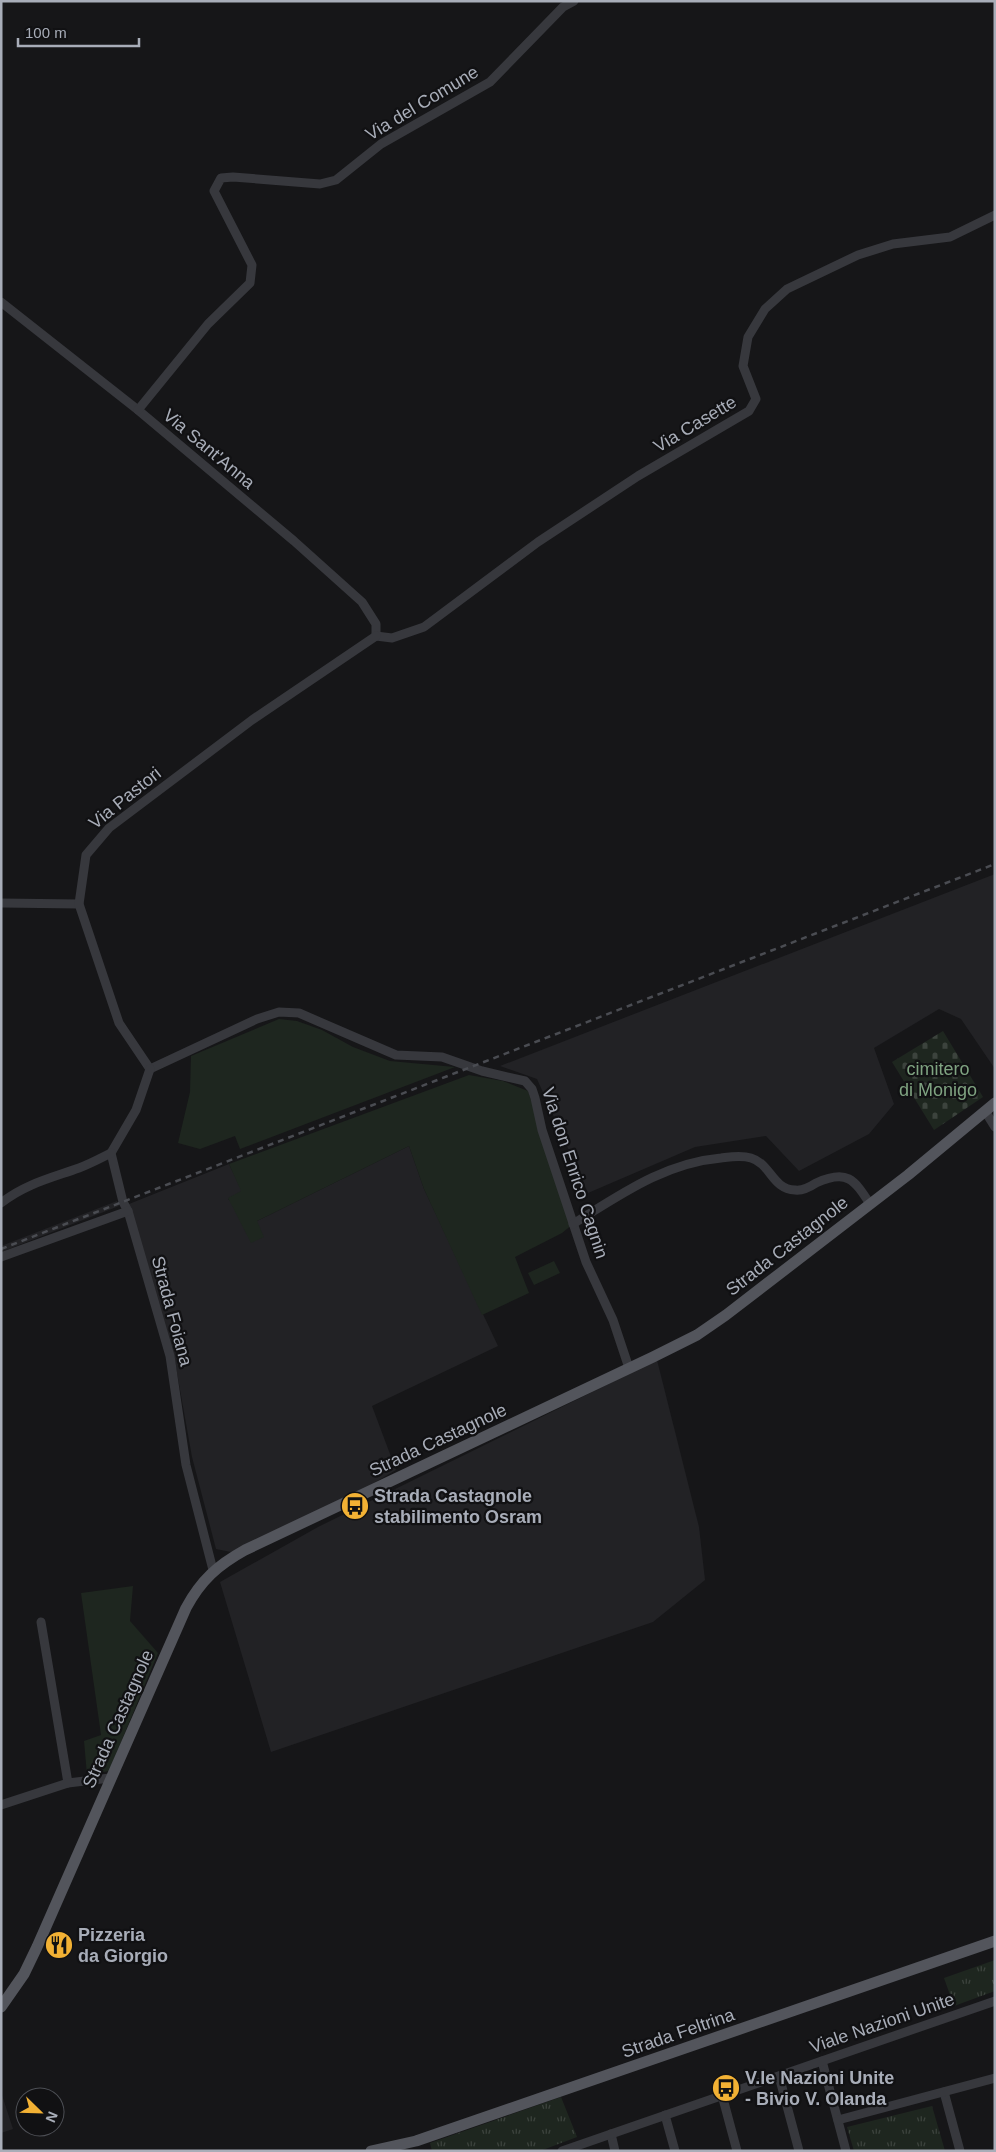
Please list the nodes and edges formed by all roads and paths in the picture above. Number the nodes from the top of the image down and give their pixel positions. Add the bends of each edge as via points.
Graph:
1 (574, 1) edge
2 (995, 215) edge
3 (1, 302) edge
4 (138, 410) junction
5 (376, 636) junction
6 (1, 903) edge
7 (79, 904) junction
8 (150, 1069) junction
9 (995, 1103) edge
10 (985, 1111) junction
11 (995, 1127) edge
12 (111, 1153) junction
13 (1, 1203) edge
14 (870, 1204) junction
15 (128, 1211) junction
16 (573, 1224) junction
17 (1, 1257) edge
18 (629, 1368) junction
19 (213, 1570) junction
20 (41, 1622) dead end
21 (110, 1778) junction
22 (68, 1783) junction
23 (1, 1805) edge
24 (995, 1941) edge
25 (995, 2001) edge
26 (1, 2007) edge
27 (822, 2061) junction
28 (779, 2076) junction
29 (995, 2078) edge
30 (944, 2092) junction
31 (722, 2096) junction
32 (665, 2115) junction
33 (837, 2119) junction
34 (610, 2134) junction
35 (371, 2151) edge
36 (562, 2151) edge
37 (615, 2151) edge
38 (675, 2151) edge
39 (737, 2151) edge
40 (799, 2151) edge
41 (846, 2151) edge
42 (960, 2151) edge

1 - 4 street, Via del Comune via 563,7 490,82 381,144 336,180 320,184 221,178 214,191 252,264 250,283 208,324
2 - 5 street, Via Casette via 950,237 893,244 858,254 787,289 765,309 748,337 743,366 756,399 749,411 638,476 538,542 424,627 392,638
3 - 4 street, Via Sant'Anna
4 - 5 street, Via Sant'Anna via 362,602 376,624
5 - 7 street, Via Pastori via 252,720 109,828 86,855
6 - 7 street
7 - 8 street, Via Pastori via 119,1023
8 - 12 street via 136,1110
8 - 16 street, Via don Enrico Cagnin via 256,1019 279,1012 299,1014 396,1055 442,1057 482,1071 517,1077 532,1089
9 - 10 main road, Strada Castagnole
10 - 11 street
10 - 14 main road, Strada Castagnole
12 - 13 street via 81,1168 35,1182 14,1192
12 - 15 street, Strada Foiana
14 - 16 street via 856,1182 847,1177 831,1177 804,1189 791,1190 780,1186 761,1163 741,1156 710,1159 663,1171
14 - 18 main road, Strada Castagnole via 712,1326
15 - 17 street
15 - 19 street, Strada Foiana via 170,1356 186,1465
16 - 18 street, Via don Enrico Cagnin
18 - 19 main road, Strada Castagnole via 300,1523
19 - 21 main road, Strada Castagnole via 186,1608
20 - 22 street
21 - 22 street
21 - 26 main road, Strada Castagnole via 37,1948
22 - 23 street
24 - 35 main road, Strada Feltrina via 416,2141
25 - 27 street, Viale Nazioni Unite
27 - 28 street, Viale Nazioni Unite
27 - 33 street
28 - 31 street, Viale Nazioni Unite
28 - 40 street
29 - 30 street
30 - 33 street
30 - 42 street
31 - 32 street, Viale Nazioni Unite
31 - 39 street
32 - 34 street, Viale Nazioni Unite
32 - 38 street
33 - 41 street
34 - 36 street, Viale Nazioni Unite
34 - 37 street

